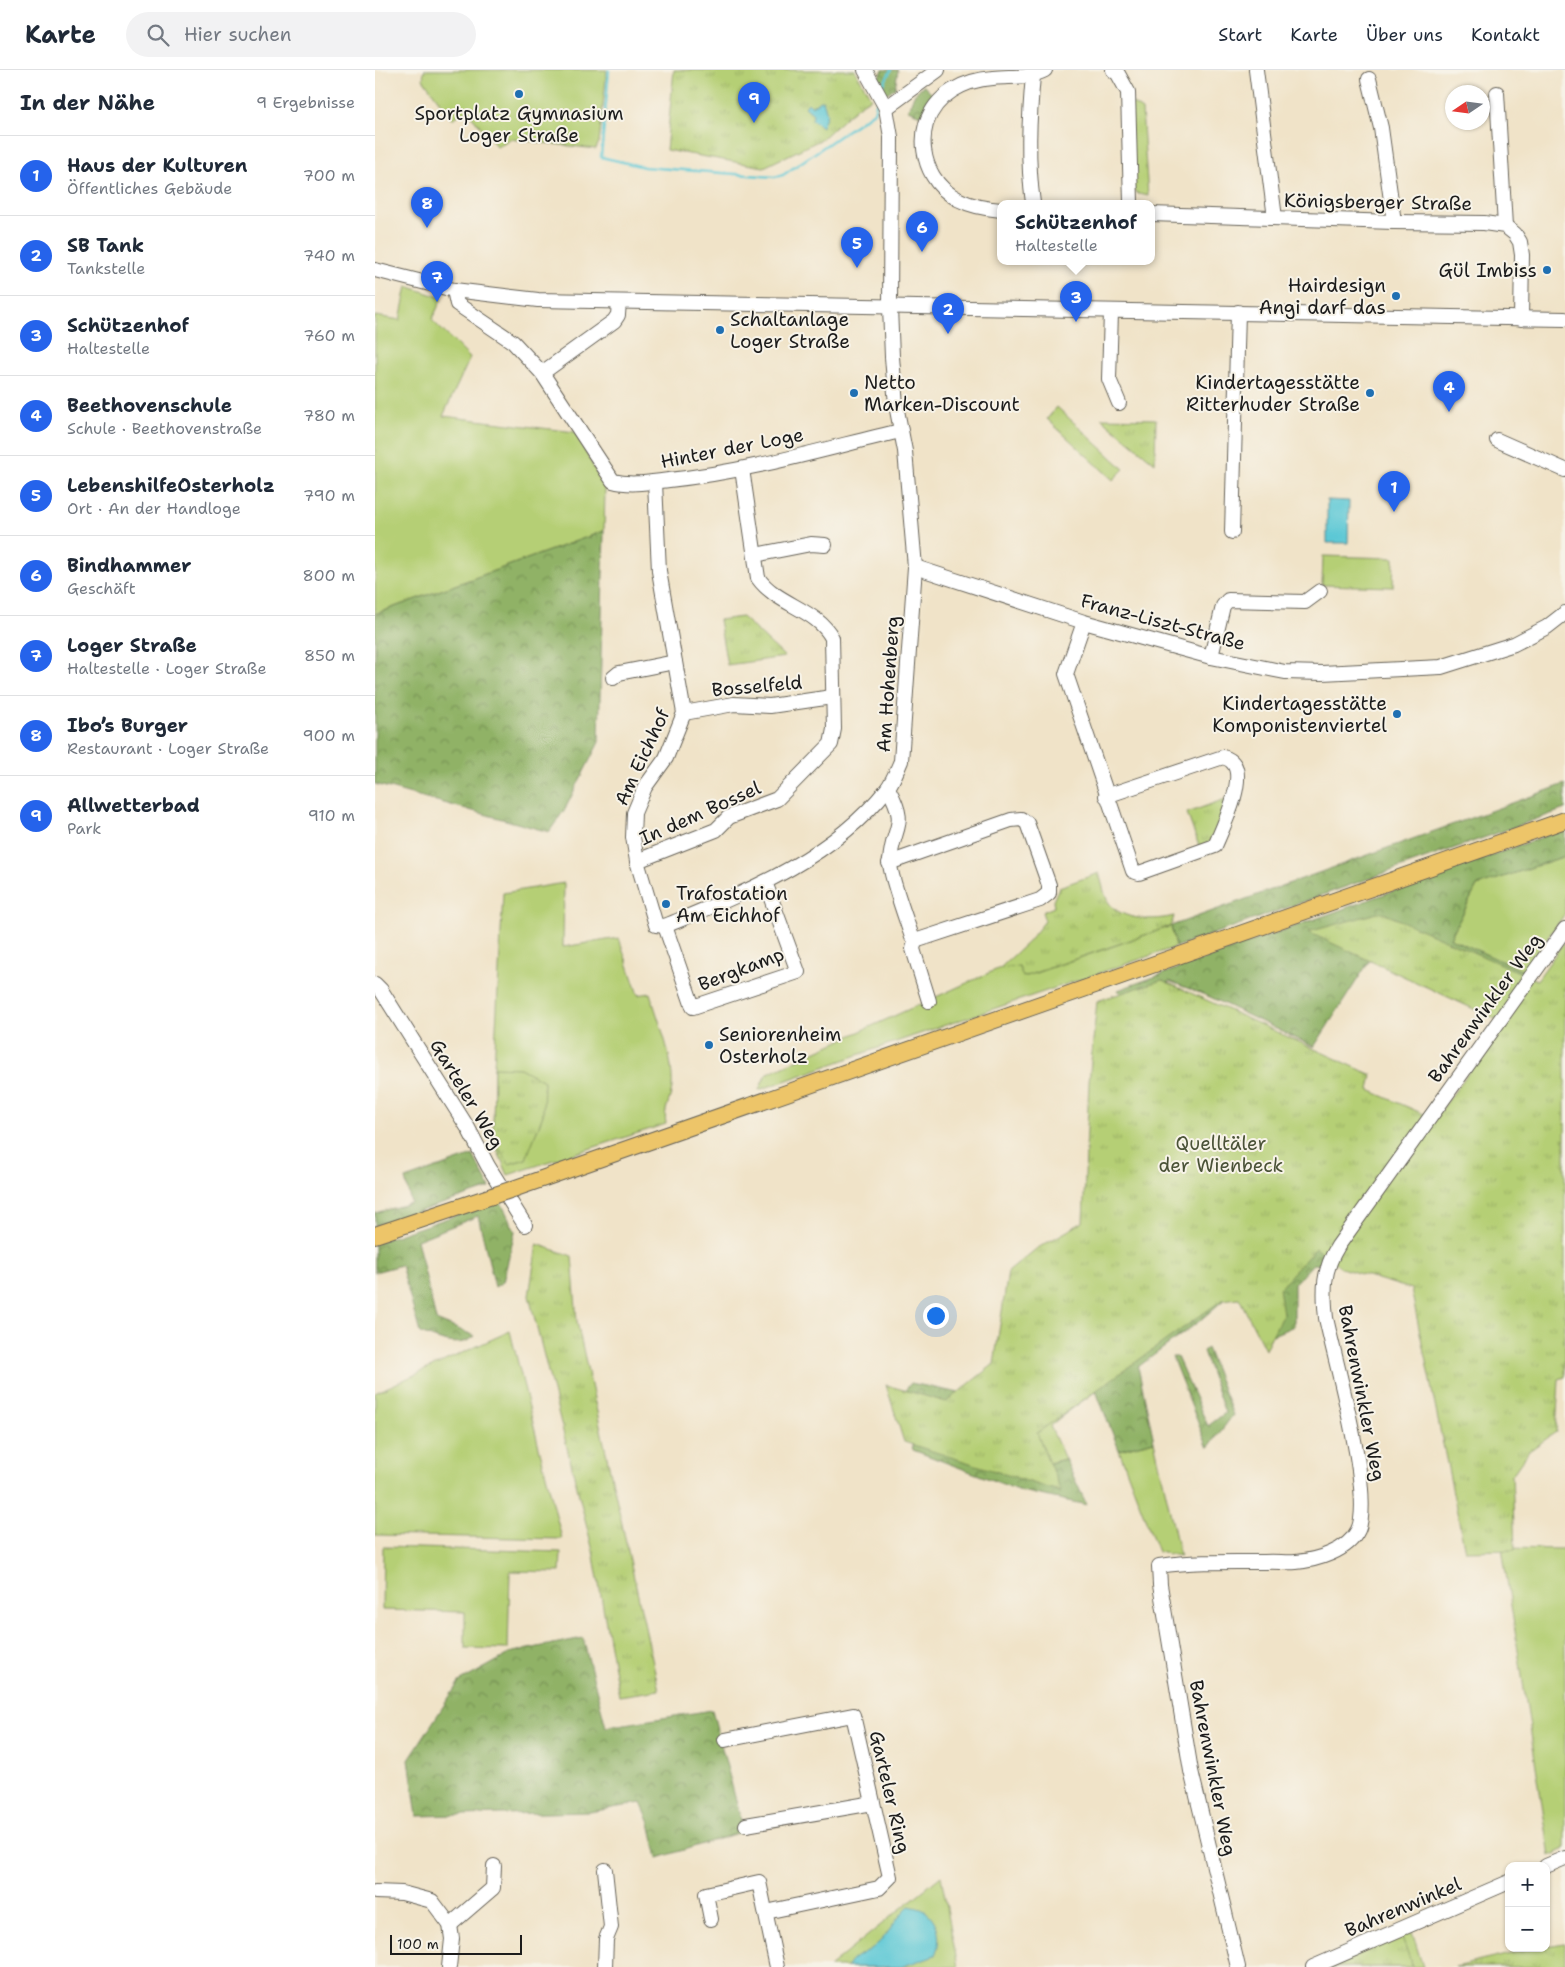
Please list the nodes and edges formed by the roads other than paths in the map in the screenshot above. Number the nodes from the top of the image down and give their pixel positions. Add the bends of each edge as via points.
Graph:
1 (865, 70) edge
2 (938, 70) edge
3 (1113, 70) edge
4 (1256, 70) edge
5 (1039, 73) edge
6 (1369, 79) dead end
7 (1497, 93) dead end
8 (884, 106) junction
9 (1033, 200) edge
10 (1131, 200) edge
11 (997, 210) edge
12 (1155, 214) edge
13 (1275, 218) junction
14 (1394, 222) junction
15 (1505, 226) junction
16 (375, 270) edge
17 (454, 290) junction
18 (619, 302) junction
19 (890, 307) junction
20 (1111, 312) junction
21 (1238, 312) junction
22 (1521, 319) junction
23 (1565, 319) edge
24 (542, 373) junction
25 (1119, 403) dead end
26 (900, 431) junction
27 (1497, 440) dead end
28 (742, 469) junction
29 (1565, 470) edge
30 (655, 482) junction
31 (1232, 532) dead end
32 (825, 545) dead end
33 (755, 555) junction
34 (915, 567) junction
35 (1320, 591) dead end
36 (1565, 614) edge
37 (1084, 622) junction
38 (1211, 657) junction
39 (675, 662) junction
40 (613, 678) dead end
41 (832, 697) junction
42 (685, 712) junction
43 (888, 788) junction
44 (1106, 796) junction
45 (1565, 820) edge
46 (637, 861) junction
47 (889, 863) junction
48 (765, 882) junction
49 (660, 925) junction
50 (1565, 929) edge
51 (915, 941) junction
52 (375, 984) edge
53 (929, 1000) dead end
54 (525, 1225) dead end
55 (375, 1236) edge
56 (725, 1740) dead end
57 (873, 1803) junction
58 (746, 1825) dead end
59 (1565, 1858) edge
60 (1550, 1864) edge
61 (494, 1866) dead end
62 (605, 1870) dead end
63 (1505, 1884) edge
64 (375, 1892) edge
65 (766, 1912) junction
66 (711, 1919) dead end
67 (450, 1925) junction
68 (449, 1967) edge
69 (605, 1967) edge
70 (777, 1967) edge
71 (1238, 1967) edge
72 (1313, 1967) edge

1 - 8 street, Am Hohenberg
2 - 8 street
3 - 10 street via 1128,92
4 - 13 street
5 - 9 street via 1028,124
5 - 11 street via 967,82 948,93 929,115 923,140 926,158 938,185 963,202
6 - 14 street via 1381,128
7 - 15 street
8 - 19 street, Am Hohenberg via 891,137
12 - 13 street, Königsberger Straße
13 - 14 street, Königsberger Straße
14 - 15 street, Königsberger Straße
15 - 22 street via 1520,242
16 - 17 street
17 - 18 street via 538,300
17 - 24 street, Hinter der Loge via 457,304 513,342
18 - 19 street
18 - 24 street via 618,315 613,321
19 - 20 street
19 - 26 street, Am Hohenberg
20 - 21 street
20 - 25 street via 1109,379
21 - 22 street
21 - 31 street
22 - 23 street
24 - 30 street, Hinter der Loge via 613,481 624,484
26 - 28 street, Hinter der Loge
26 - 34 street, Am Hohenberg
27 - 29 street
28 - 30 street, Hinter der Loge
28 - 33 street, In dem Bossel
30 - 39 street, Am Eichhof via 659,571
32 - 33 street via 811,544
33 - 41 street, In dem Bossel via 758,578 767,590 825,625 831,638
34 - 37 street, Franz-Liszt-Straße
34 - 43 street, Am Hohenberg via 901,761
35 - 38 street via 1305,602 1228,600 1223,606
36 - 38 street, Franz-Liszt-Straße via 1514,644 1441,667 1285,672
37 - 38 street, Franz-Liszt-Straße
37 - 44 street via 1066,674
39 - 40 street via 619,673
39 - 42 street, Am Eichhof
41 - 42 street, Bosselfeld via 770,706 734,704
41 - 46 street, In dem Bossel via 834,729 831,744 777,799 729,817 716,830
42 - 46 street, Am Eichhof via 665,758 645,787 633,813
43 - 47 street via 898,806 900,820
43 - 48 street, Am Hohenberg via 839,837
44 - 44 street via 1223,757 1233,762 1238,774 1232,805 1215,846 1139,873 1133,870
45 - 55 main road, bridge
46 - 49 street, Am Eichhof
47 - 51 street
47 - 51 street via 1021,819 1027,823 1049,885 1049,893 1040,900
48 - 49 street, Am Hohenberg
48 - 49 street, Bergkamp via 798,972 693,1007
50 - 71 street, Bahrenwinkler Weg via 1338,1246 1325,1271 1326,1318 1361,1481 1362,1519 1357,1532 1346,1546 1330,1554 1296,1562 1159,1566 1191,1770
51 - 53 street via 913,950
52 - 54 street, Garteler Weg via 456,1108
56 - 57 street, Garteler Ring via 853,1715
57 - 58 street
57 - 65 street, Garteler Ring via 890,1877 879,1888
59 - 60 street
61 - 67 street via 493,1888
62 - 69 street via 611,1927 600,1937
63 - 72 street, Bahrenwinkel
64 - 67 street via 427,1898
65 - 66 street via 759,1882 705,1894
65 - 70 street
67 - 68 street

